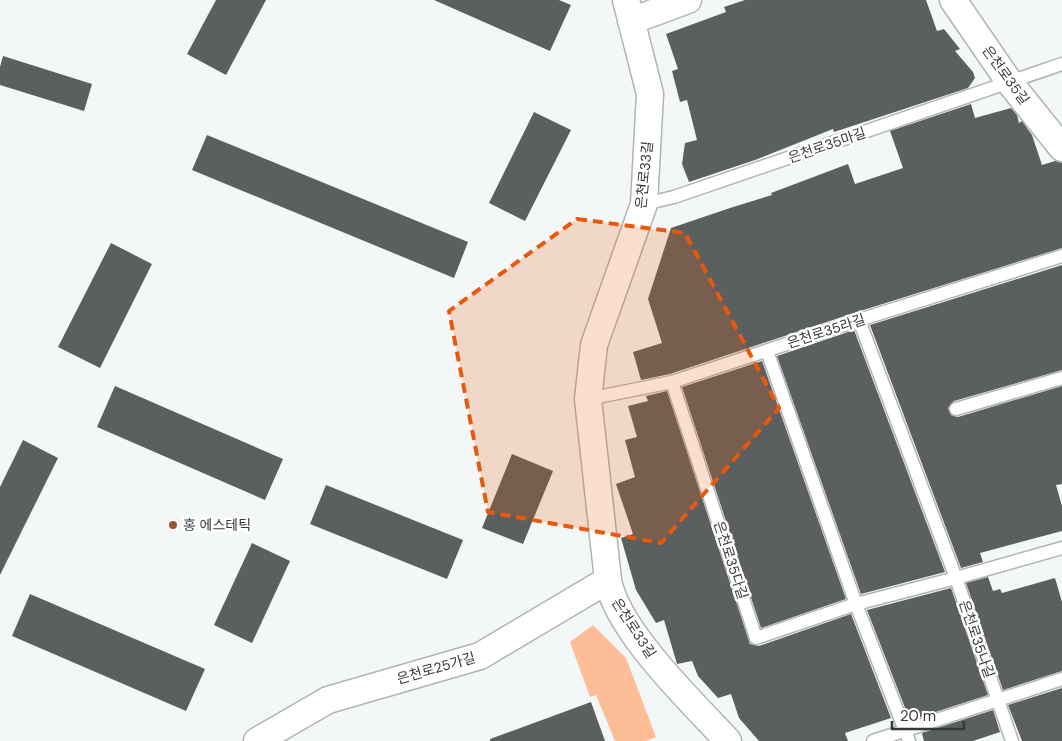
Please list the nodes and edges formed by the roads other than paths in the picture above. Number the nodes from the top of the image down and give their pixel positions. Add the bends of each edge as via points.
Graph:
1 (688, 0) edge
2 (953, 0) edge
3 (629, 11) edge
4 (1062, 64) edge
5 (1010, 83) junction
6 (1062, 148) edge
7 (644, 204) junction
8 (1062, 256) edge
9 (859, 320) junction
10 (768, 351) junction
11 (1062, 378) edge
12 (672, 382) junction
13 (588, 399) junction
14 (956, 410) dead end
15 (1062, 548) edge
16 (956, 578) junction
17 (608, 580) junction
18 (856, 604) junction
19 (1062, 679) edge
20 (997, 699) junction
21 (907, 736) edge
22 (257, 741) edge
23 (728, 741) edge
24 (874, 741) edge
25 (1012, 741) edge

1 - 3 street
2 - 5 street, 은천로35길
3 - 7 street, 은천로33길 via 650,94
4 - 5 lane, 은천로35마길
5 - 6 street, 은천로35길
5 - 7 lane, 은천로35마길 via 674,197
7 - 13 street, 은천로33길 via 594,345
8 - 9 lane, 은천로35라길
9 - 10 lane, 은천로35라길
9 - 16 lane
10 - 12 lane, 은천로35라길
10 - 18 lane
11 - 14 lane
12 - 13 lane, 은천로35라길
12 - 18 lane, 은천로35다길 via 756,638
13 - 17 street, 은천로33길
15 - 16 lane, 은천로35다길
16 - 18 lane, 은천로35다길
16 - 20 lane, 은천로35나길
17 - 22 street, 은천로25가길 via 480,656 328,700
17 - 23 street, 은천로33길 via 614,600 632,630 662,669
18 - 21 lane
19 - 20 lane
20 - 21 lane
20 - 25 lane, 은천로35나길
21 - 24 lane

